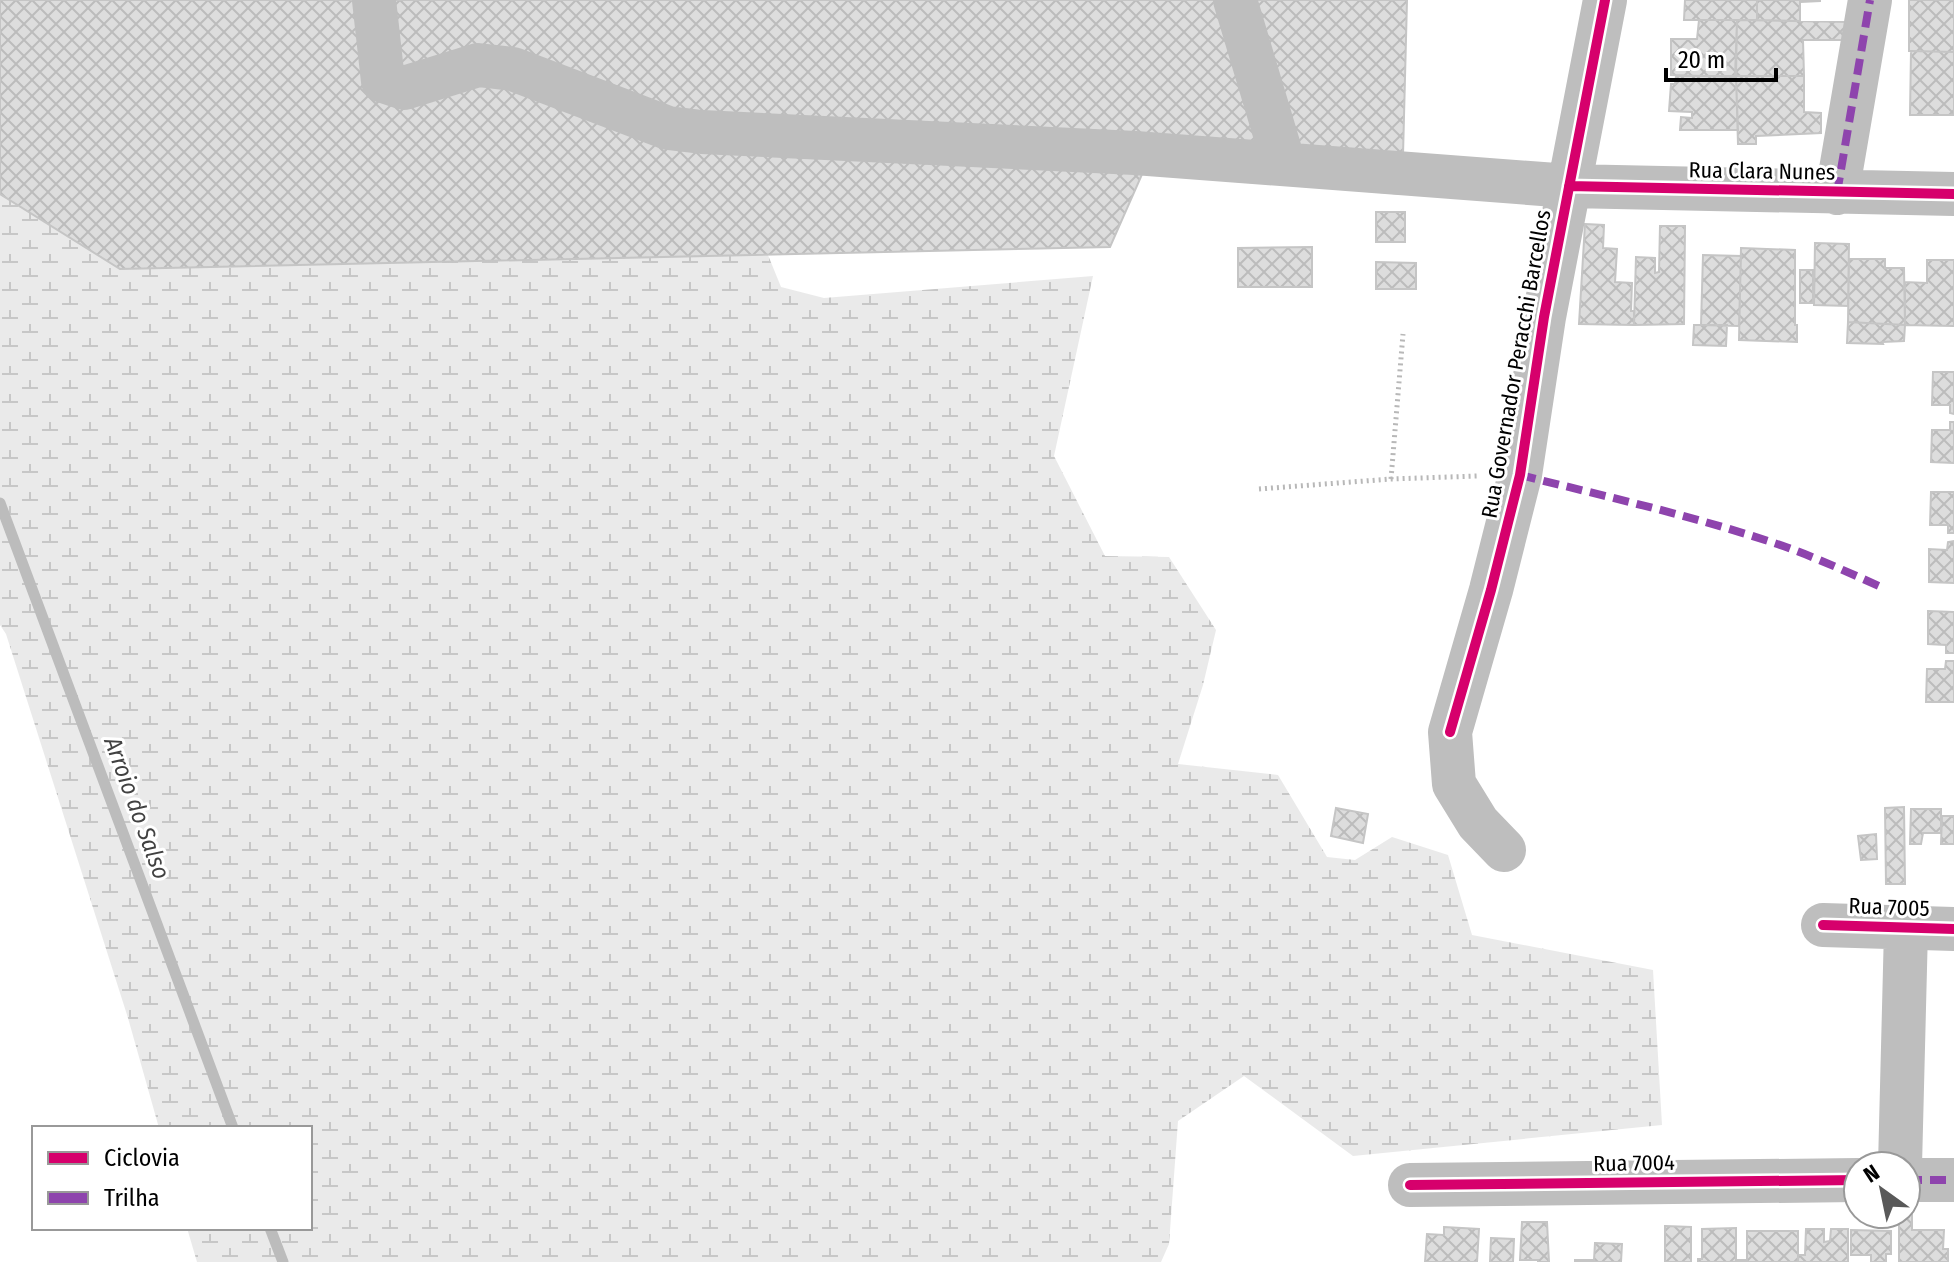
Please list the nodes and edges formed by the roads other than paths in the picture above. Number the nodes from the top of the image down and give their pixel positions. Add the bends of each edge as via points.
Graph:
1 (374, 0) edge
2 (1235, 0) edge
3 (1605, 0) edge
4 (1870, 0) edge
5 (1284, 164) junction
6 (1569, 186) junction
7 (1837, 193) junction
8 (1954, 194) edge
9 (1504, 850) dead end
10 (1823, 925) dead end
11 (1906, 929) junction
12 (1954, 929) edge
13 (1900, 1150) edge
14 (1842, 1180) edge
15 (1922, 1180) edge
16 (1954, 1180) edge
17 (1410, 1185) dead end

1 - 5 street, Rua Clara Nunes via 383,81 404,88 478,65 513,69 668,128
2 - 5 street
3 - 6 street, Rua Governador Peracchi Barcellos
4 - 7 street
5 - 6 street, Rua Clara Nunes
6 - 7 street, Rua Clara Nunes
6 - 9 street, Rua Governador Peracchi Barcellos via 1520,475 1450,732 1454,784 1478,823
7 - 8 street, Rua Clara Nunes
10 - 11 street, Rua 7005
11 - 12 street, Rua 7005
11 - 13 street
14 - 17 street, Rua 7004
15 - 16 street

